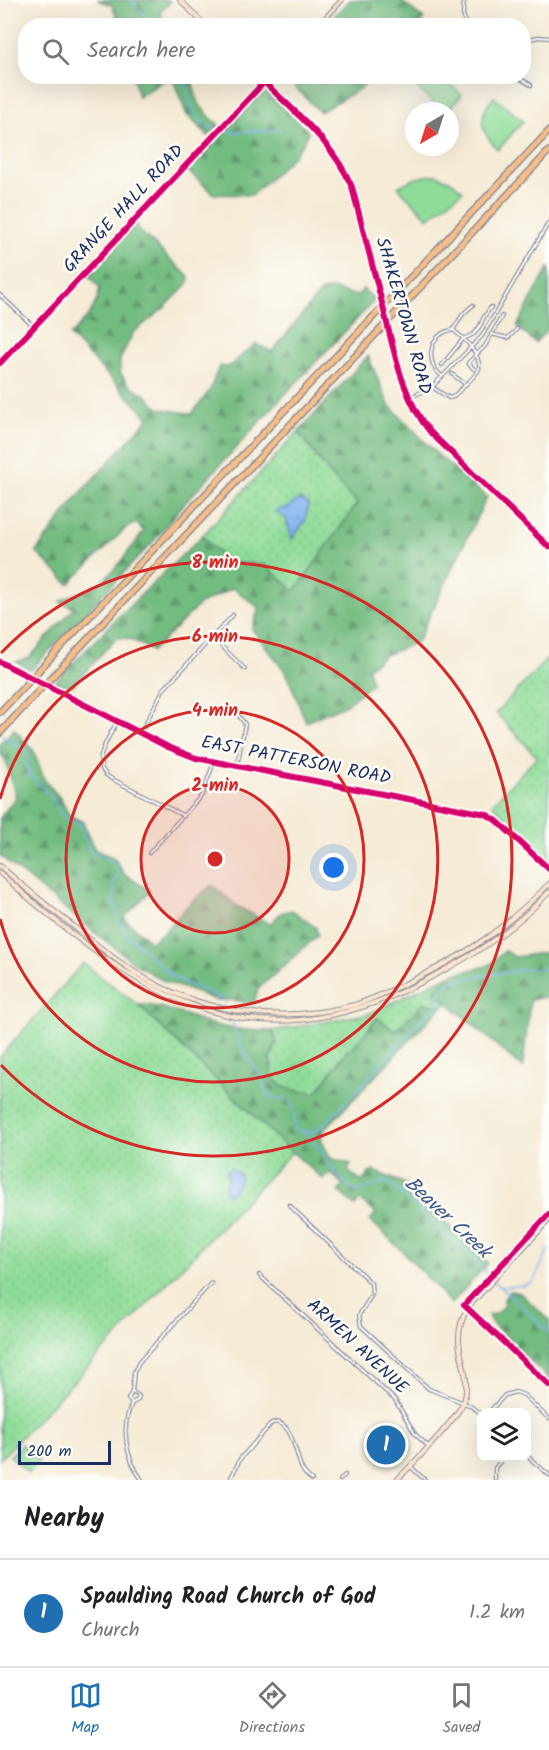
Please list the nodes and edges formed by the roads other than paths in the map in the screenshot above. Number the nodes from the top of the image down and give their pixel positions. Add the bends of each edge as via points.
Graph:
1 (180, 0) edge
2 (342, 0) edge
3 (464, 0) edge
4 (198, 18) edge
5 (325, 18) edge
6 (464, 18) edge
7 (549, 38) edge
8 (531, 39) edge
9 (263, 84) edge
10 (265, 84) edge
11 (549, 131) edge
12 (549, 152) edge
13 (549, 222) edge
14 (0, 295) edge
15 (473, 304) dead end
16 (491, 307) dead end
17 (502, 316) dead end
18 (34, 327) junction
19 (517, 328) dead end
20 (453, 330) junction
21 (491, 334) junction
22 (463, 339) junction
23 (471, 347) junction
24 (476, 355) junction
25 (0, 363) edge
26 (442, 365) dead end
27 (475, 370) dead end
28 (452, 374) dead end
29 (442, 376) junction
30 (465, 384) junction
31 (432, 387) junction
32 (409, 398) junction
33 (549, 547) edge
34 (233, 615) dead end
35 (212, 637) junction
36 (0, 662) edge
37 (245, 669) dead end
38 (224, 711) dead end
39 (0, 712) edge
40 (117, 722) junction
41 (0, 733) edge
42 (140, 733) junction
43 (214, 762) junction
44 (237, 767) junction
45 (184, 816) junction
46 (149, 853) dead end
47 (0, 866) edge
48 (549, 870) edge
49 (0, 873) edge
50 (549, 884) edge
51 (549, 892) edge
52 (289, 1205) dead end
53 (549, 1220) edge
54 (259, 1275) dead end
55 (212, 1283) dead end
56 (132, 1392) junction
57 (132, 1403) junction
58 (464, 1403) junction
59 (493, 1408) edge
60 (477, 1411) edge
61 (549, 1419) edge
62 (428, 1446) junction
63 (531, 1459) edge
64 (500, 1462) edge
65 (410, 1466) junction
66 (345, 1475) dead end
67 (549, 1475) edge
68 (142, 1480) edge
69 (230, 1480) edge
70 (312, 1480) edge
71 (340, 1480) edge
72 (397, 1480) edge
73 (425, 1480) edge
74 (495, 1480) edge

1 - 4 street
2 - 5 street
3 - 6 street
7 - 8 street
9 - 18 street, GRANGE HALL ROAD
10 - 32 street, SHAKERTOWN ROAD, bridge via 328,145 344,168
11 - 39 highway, bridge
12 - 41 highway, bridge
13 - 23 street via 489,326
14 - 18 street
15 - 20 street
16 - 22 street via 474,334
17 - 21 street
18 - 25 street, GRANGE HALL ROAD
19 - 21 street via 508,338
20 - 22 street
20 - 29 street via 448,330 431,347 430,360
21 - 24 street
22 - 23 street
22 - 26 street
23 - 24 street
23 - 29 street
24 - 27 street via 468,363
24 - 30 street via 479,368
28 - 30 street
29 - 31 street
30 - 31 street via 449,398
31 - 32 street
32 - 33 street, SHAKERTOWN ROAD via 431,433
34 - 35 street
35 - 37 street
35 - 42 street via 163,690
36 - 40 street, EAST PATTERSON ROAD
38 - 44 street via 239,716 245,724
40 - 42 street, EAST PATTERSON ROAD
40 - 45 street via 100,758 104,774
42 - 43 street, EAST PATTERSON ROAD via 181,753
43 - 44 street, EAST PATTERSON ROAD
43 - 45 street via 204,792
44 - 48 street, EAST PATTERSON ROAD via 486,814
45 - 46 street
47 - 50 street via 84,935 162,988 216,1007 284,1015 356,1004 446,964 491,936
49 - 51 street via 121,970 167,996 218,1014 270,1021 342,1014 392,997 496,940
52 - 58 street via 371,1283 372,1295 359,1315 361,1326 429,1389
53 - 58 street via 468,1307 461,1321 458,1332 466,1386
54 - 62 street, ARMEN AVENUE via 395,1400 415,1434
55 - 56 street via 139,1362
56 - 57 street via 128,1399
56 - 57 street via 139,1396
57 - 68 street via 126,1420 126,1441
58 - 60 street
58 - 62 street
59 - 61 street via 505,1395 516,1392
62 - 65 street
63 - 67 street
64 - 74 street via 495,1468
65 - 72 street
65 - 73 street
66 - 71 street
69 - 70 street via 240,1459 278,1422 291,1434 302,1468

